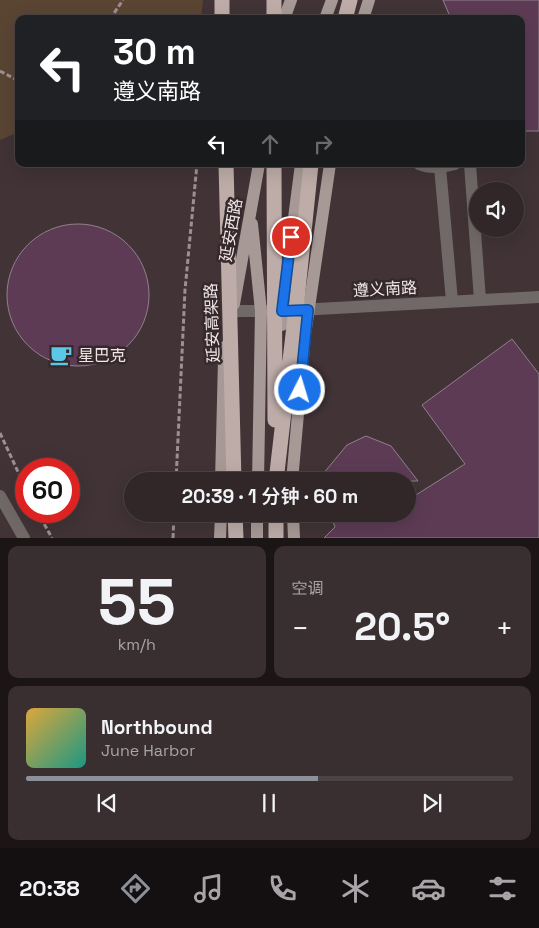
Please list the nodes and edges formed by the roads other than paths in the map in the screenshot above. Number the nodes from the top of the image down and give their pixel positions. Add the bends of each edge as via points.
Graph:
1 (222, 0) edge
2 (274, 0) edge
3 (291, 0) edge
4 (332, 0) edge
5 (350, 0) edge
6 (369, 0) edge
7 (222, 15) edge
8 (274, 15) edge
9 (285, 15) edge
10 (326, 15) edge
11 (346, 15) edge
12 (364, 15) edge
13 (226, 167) edge
14 (258, 167) edge
15 (274, 167) edge
16 (300, 167) edge
17 (311, 167) edge
18 (329, 167) edge
19 (440, 167) edge
20 (470, 167) edge
21 (251, 210) junction
22 (539, 297) edge
23 (480, 300) junction
24 (452, 302) junction
25 (308, 310) junction
26 (233, 311) junction
27 (262, 311) junction
28 (282, 311) junction
29 (221, 472) edge
30 (234, 472) edge
31 (258, 472) edge
32 (276, 472) edge
33 (277, 472) edge
34 (280, 472) edge
35 (293, 472) edge
36 (0, 496) edge
37 (220, 522) edge
38 (235, 522) edge
39 (257, 522) edge
40 (277, 522) edge
41 (279, 522) edge
42 (293, 522) edge
43 (24, 538) edge
44 (220, 538) edge
45 (236, 538) edge
46 (257, 538) edge
47 (278, 538) edge
48 (294, 538) edge

1 - 7 highway
2 - 8 highway
3 - 9 main road
4 - 10 main road
5 - 11 highway
6 - 12 main road
13 - 30 highway, 延安高架路, bridge
14 - 21 main road, 延安西路
15 - 32 highway, bridge
16 - 28 main road
17 - 33 highway, bridge
18 - 25 main road
19 - 24 street
20 - 23 street
21 - 26 main road, 延安西路
21 - 27 main road
22 - 23 street, 遵义南路
23 - 24 street, 遵义南路
24 - 25 street, 遵义南路
25 - 28 street, 遵义南路
25 - 35 main road
26 - 27 street, 遵义南路
26 - 29 main road, 延安西路 via 224,360
27 - 28 street, 遵义南路
27 - 31 main road
28 - 34 main road
36 - 43 street
37 - 44 main road
38 - 45 highway
39 - 46 main road
40 - 47 highway
41 - 47 main road
42 - 48 main road

